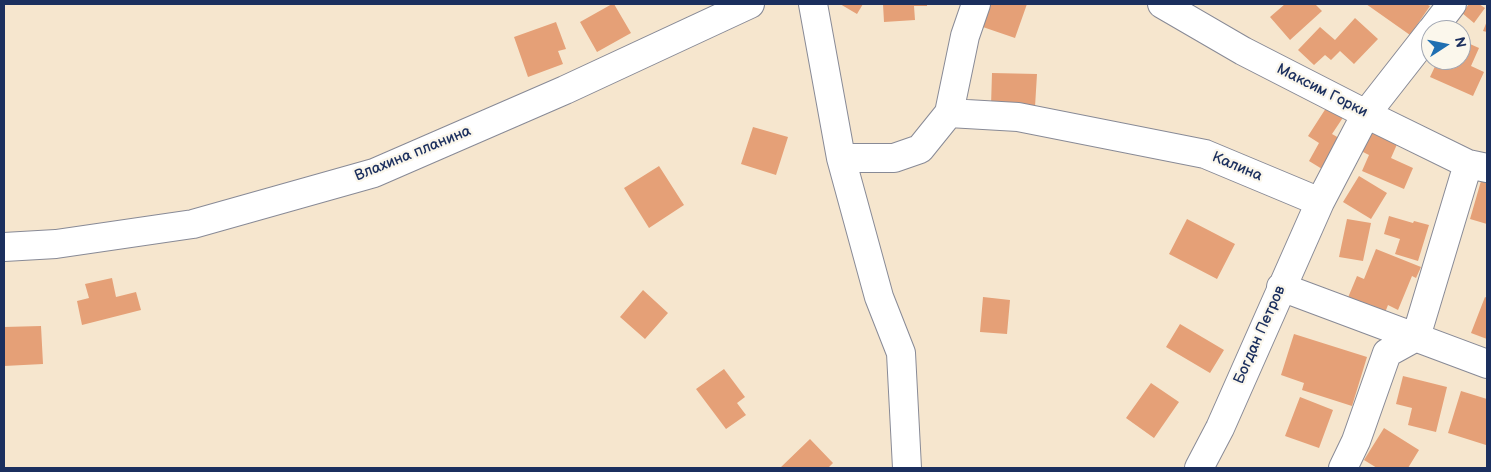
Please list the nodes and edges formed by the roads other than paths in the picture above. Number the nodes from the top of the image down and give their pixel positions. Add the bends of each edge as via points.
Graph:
1 (750, 4) edge
2 (813, 4) edge
3 (976, 4) edge
4 (1162, 4) edge
5 (1452, 4) edge
6 (1439, 20) edge
7 (1421, 43) edge
8 (949, 113) junction
9 (1366, 114) junction
10 (841, 158) junction
11 (1478, 166) edge
12 (1320, 202) junction
13 (4, 247) edge
14 (1281, 287) junction
15 (1416, 337) junction
16 (1487, 364) edge
17 (907, 468) edge
18 (1199, 468) edge
19 (1343, 468) edge

1 - 13 street, Влахина планина via 374,173 193,224 56,244
2 - 10 street
3 - 8 street via 965,36
4 - 9 street, Максим Горки via 1243,52
5 - 6 street
7 - 9 street
8 - 10 street via 920,149 894,158
8 - 12 street, Калина via 1018,118 1205,154
9 - 11 street, Максим Горки
9 - 12 street
10 - 17 street via 879,297 901,353
11 - 15 street
12 - 14 street, Богдан Петров
14 - 15 street
14 - 18 street, Богдан Петров via 1220,428
15 - 16 street
15 - 19 street via 1386,353 1356,441

